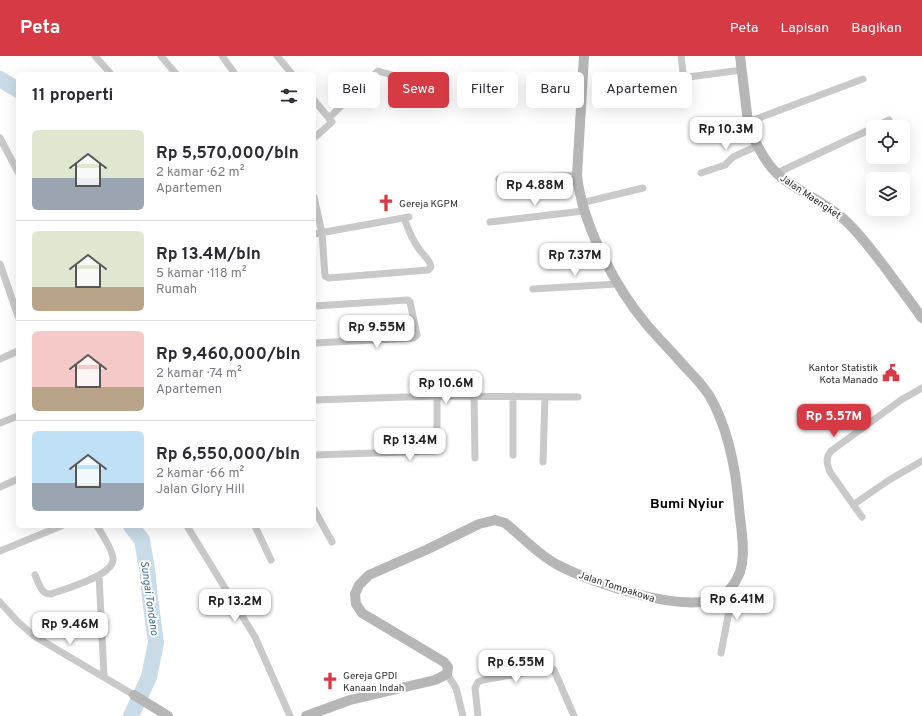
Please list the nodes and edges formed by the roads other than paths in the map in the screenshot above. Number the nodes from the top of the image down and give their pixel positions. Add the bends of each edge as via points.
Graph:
1 (95, 56) edge
2 (161, 56) edge
3 (222, 56) edge
4 (277, 56) edge
5 (584, 56) edge
6 (681, 56) edge
7 (740, 56) edge
8 (742, 70) junction
9 (109, 72) edge
10 (174, 72) edge
11 (234, 72) edge
12 (290, 72) edge
13 (388, 74) edge
14 (863, 79) dead end
15 (316, 102) edge
16 (329, 118) junction
17 (748, 122) junction
18 (866, 131) edge
19 (316, 136) edge
20 (0, 138) edge
21 (757, 146) junction
22 (16, 168) edge
23 (701, 173) dead end
24 (777, 173) junction
25 (577, 174) junction
26 (499, 178) dead end
27 (644, 188) dead end
28 (582, 207) junction
29 (316, 216) edge
30 (490, 222) dead end
31 (318, 234) edge
32 (0, 264) edge
33 (617, 284) junction
34 (533, 289) dead end
35 (316, 306) edge
36 (16, 310) edge
37 (922, 318) edge
38 (316, 343) edge
39 (16, 352) edge
40 (0, 359) edge
41 (922, 388) edge
42 (437, 396) junction
43 (474, 396) junction
44 (513, 396) junction
45 (545, 397) junction
46 (578, 397) dead end
47 (316, 400) edge
48 (16, 417) edge
49 (0, 423) edge
50 (513, 455) dead end
51 (316, 456) edge
52 (475, 458) dead end
53 (922, 461) edge
54 (542, 462) dead end
55 (16, 480) edge
56 (0, 487) edge
57 (853, 505) junction
58 (316, 513) edge
59 (862, 517) dead end
60 (56, 528) edge
61 (98, 528) edge
62 (189, 528) edge
63 (255, 528) edge
64 (332, 542) dead end
65 (0, 551) edge
66 (271, 560) dead end
67 (35, 575) dead end
68 (99, 575) junction
69 (734, 584) junction
70 (1, 606) edge
71 (721, 653) dead end
72 (448, 674) junction
73 (104, 676) junction
74 (134, 695) joint
75 (165, 714) edge
76 (290, 716) edge
77 (306, 716) edge
78 (463, 716) edge
79 (478, 716) edge
80 (574, 716) edge

1 - 9 street
2 - 10 street
3 - 11 street
4 - 12 street
5 - 25 street, Jalan Tompakowa
6 - 8 street via 683,73 688,78
7 - 8 street, Jalan Maengket
8 - 17 street, Jalan Maengket
13 - 16 street via 378,71
14 - 17 street
15 - 16 street
16 - 19 street via 331,123
17 - 21 street, Jalan Maengket
18 - 24 street
20 - 22 street
21 - 23 street via 733,157 725,165
21 - 24 street, Jalan Maengket
24 - 37 street, Jalan Maengket via 848,222
25 - 26 street
25 - 28 street, Jalan Tompakowa
27 - 28 street
28 - 30 street
28 - 33 street, Jalan Tompakowa
29 - 31 street
31 - 31 street via 407,218 410,233 431,267 428,270 329,278 325,276
32 - 36 street
33 - 34 street
33 - 69 street, Jalan Tompakowa via 647,325 702,386 713,402 723,425 731,452 742,540 742,563
35 - 38 street via 408,300 416,335 412,338
39 - 40 street
41 - 57 street via 901,400 829,453 826,461 830,472
42 - 43 street
42 - 47 street
42 - 51 street via 436,451
43 - 44 street
43 - 52 street
44 - 45 street
44 - 50 street
45 - 46 street
45 - 54 street
48 - 49 street
53 - 57 street
55 - 56 street
57 - 59 street
58 - 64 street
60 - 65 street
61 - 68 street via 113,560 107,570
62 - 76 street via 255,637
63 - 66 street
67 - 68 street via 43,592 51,594
68 - 73 street
69 - 71 street
69 - 72 street, Jalan Tompakowa via 720,597 709,600 691,602 652,598 561,566 539,552 505,523 487,521 373,573 359,584 355,594 356,604 362,613 439,659 447,665
70 - 73 street via 34,636
72 - 77 street via 434,680 350,700
72 - 78 street via 456,688
73 - 74 street
74 - 75 street
79 - 80 street via 475,688 478,682 551,668

